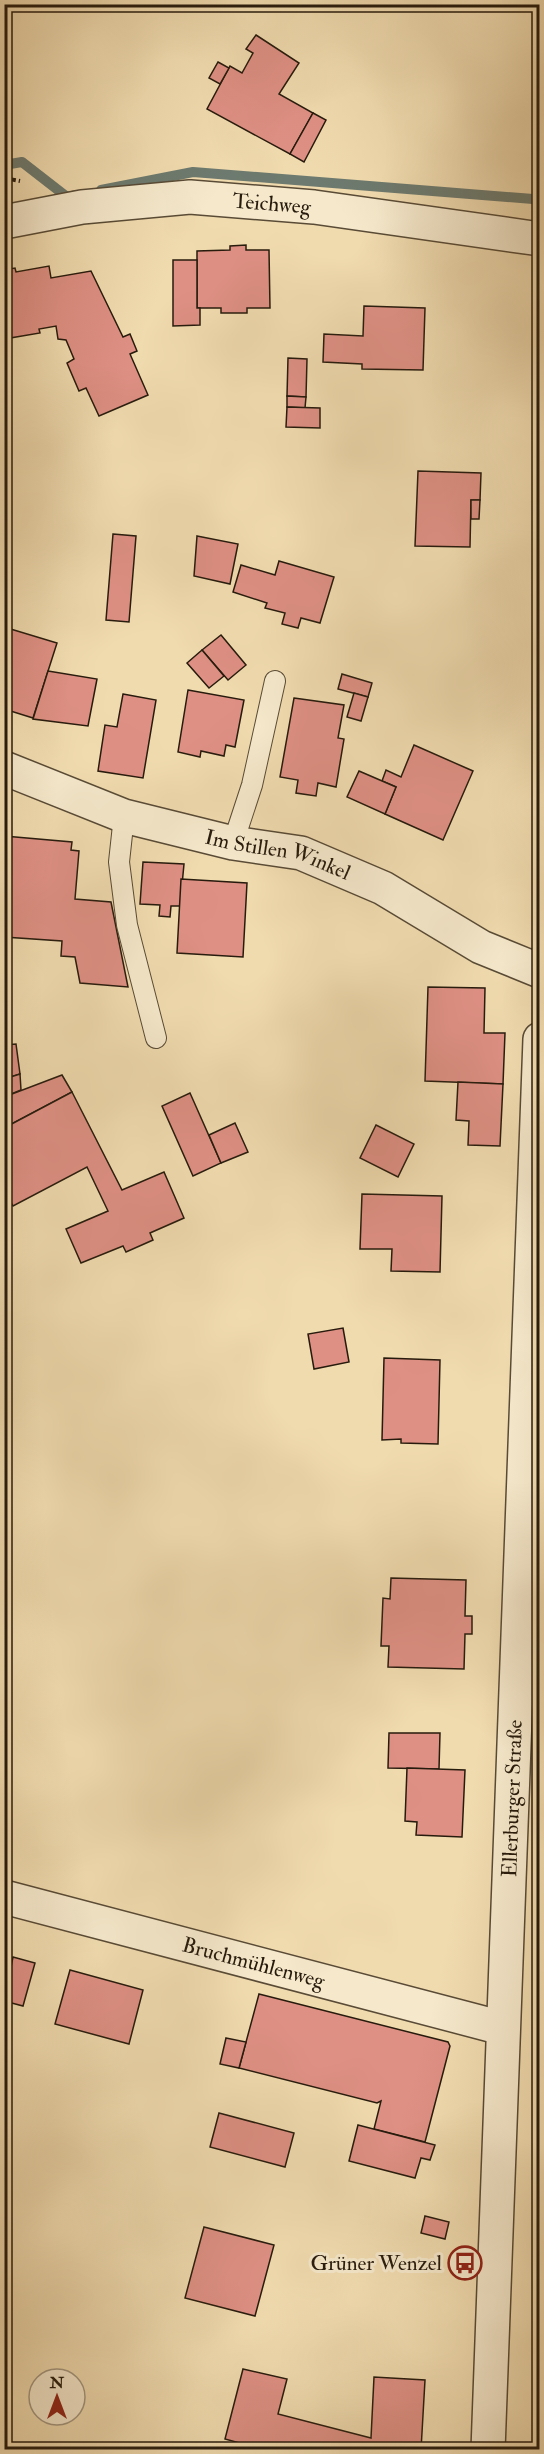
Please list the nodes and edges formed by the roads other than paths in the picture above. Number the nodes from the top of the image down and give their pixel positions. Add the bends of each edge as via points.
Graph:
1 (4, 222) edge
2 (540, 239) edge
3 (275, 681) dead end
4 (4, 768) edge
5 (124, 816) junction
6 (233, 843) junction
7 (540, 970) edge
8 (156, 1038) dead end
9 (540, 1039) edge
10 (531, 1504) edge
11 (4, 1897) edge
12 (502, 2028) junction
13 (488, 2450) edge

1 - 2 street, Teichweg via 82,207 190,197 314,207
3 - 6 lane via 252,785
4 - 5 street, Im Stillen Winkel
5 - 6 street, Im Stillen Winkel
5 - 8 lane via 119,862 127,925
6 - 7 street, Im Stillen Winkel via 302,853 383,888 481,947
9 - 10 street, Ellerburger Straße
10 - 12 street, Ellerburger Straße
11 - 12 street, Bruchmühlenweg
12 - 13 street, Ellerburger Straße

